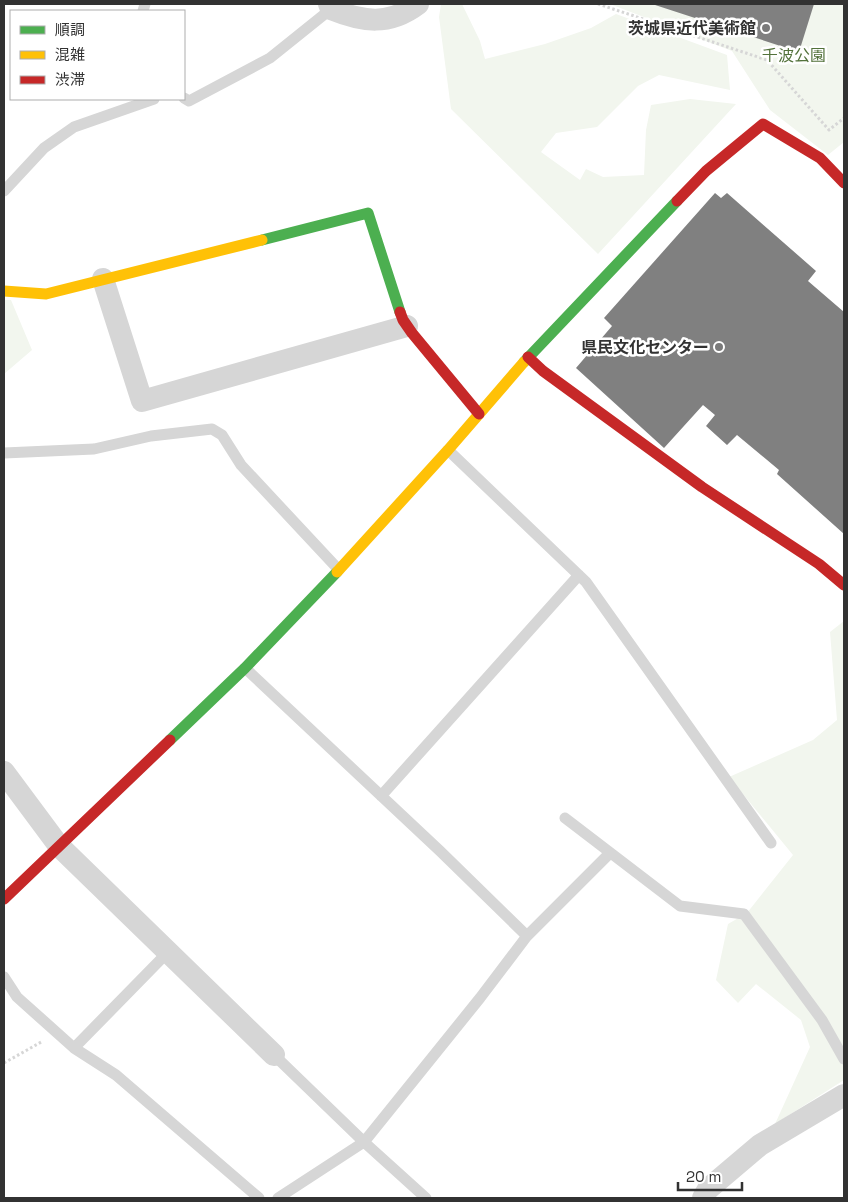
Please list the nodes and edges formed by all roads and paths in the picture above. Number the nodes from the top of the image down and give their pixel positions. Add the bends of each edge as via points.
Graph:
1 (418, 4) edge
2 (598, 4) edge
3 (330, 6) edge
4 (185, 99) edge
5 (151, 100) edge
6 (844, 118) edge
7 (844, 167) edge
8 (844, 184) edge
9 (4, 191) edge
10 (104, 279) junction
11 (4, 291) edge
12 (407, 326) junction
13 (528, 357) junction
14 (480, 414) junction
15 (448, 450) junction
16 (4, 453) edge
17 (339, 570) junction
18 (579, 575) junction
19 (844, 586) edge
20 (245, 668) junction
21 (4, 772) edge
22 (381, 796) junction
23 (565, 818) dead end
24 (771, 843) dead end
25 (59, 846) junction
26 (610, 854) junction
27 (4, 899) edge
28 (528, 936) junction
29 (168, 952) junction
30 (4, 977) edge
31 (57, 1033) junction
32 (74, 1048) junction
33 (274, 1055) joint
34 (844, 1058) edge
35 (4, 1063) edge
36 (844, 1095) edge
37 (364, 1142) junction
38 (259, 1198) edge
39 (278, 1198) edge
40 (426, 1198) edge
41 (703, 1198) edge

1 - 3 street via 406,13 388,19 368,20 348,16
2 - 6 path via 767,60 829,130
3 - 4 lane via 270,58 189,101
5 - 9 lane via 74,127 44,148
7 - 8 street
8 - 13 street via 820,158 763,124 706,171
10 - 11 street via 46,294
10 - 12 street via 368,213
10 - 12 street via 142,401
12 - 14 street
13 - 14 street
13 - 19 street via 702,487 819,564
14 - 15 street
15 - 17 street
15 - 18 lane
16 - 17 lane via 94,449 151,436 212,429 222,435 241,465
17 - 20 street
18 - 22 lane
18 - 24 lane
20 - 22 lane
20 - 25 street
21 - 25 street
22 - 28 lane
23 - 26 lane
25 - 27 street
25 - 29 street
26 - 28 lane
26 - 34 lane via 680,906 744,914 822,1020
28 - 37 lane
29 - 32 lane
29 - 33 street
30 - 31 lane via 17,997
31 - 32 lane
31 - 35 path
32 - 38 lane via 116,1075
33 - 37 lane
36 - 41 street via 760,1145 708,1189
37 - 39 lane
37 - 40 lane

